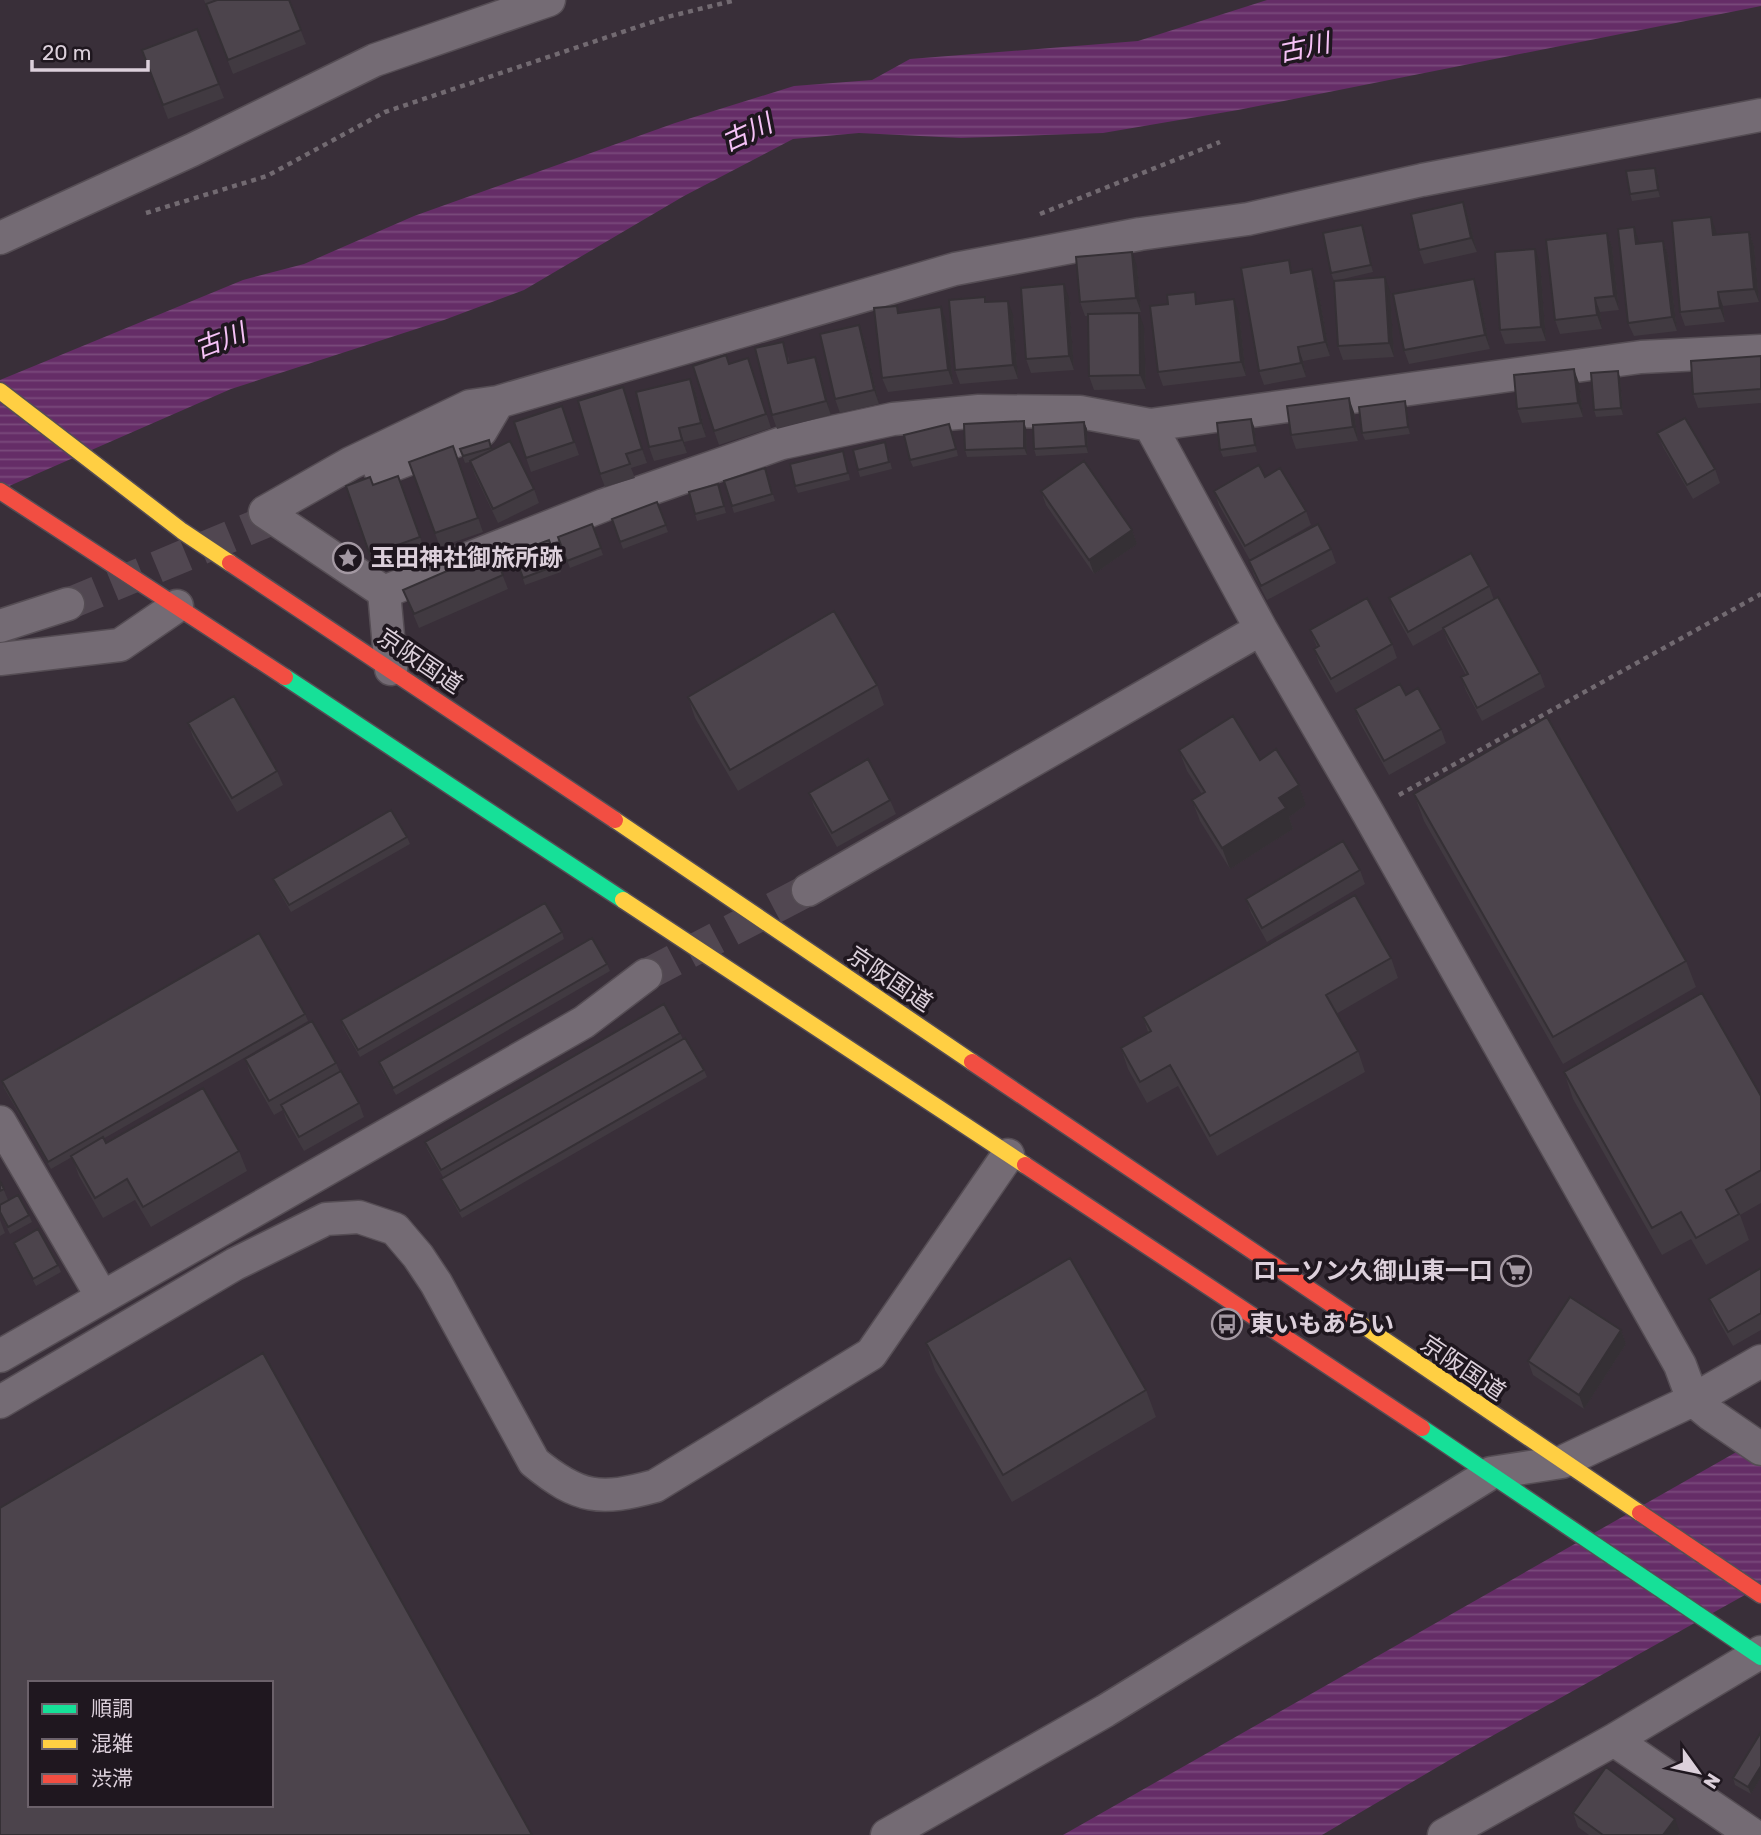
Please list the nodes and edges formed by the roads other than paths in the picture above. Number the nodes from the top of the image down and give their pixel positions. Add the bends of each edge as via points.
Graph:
1 (549, 0) edge
2 (1761, 115) edge
3 (0, 238) edge
4 (1761, 351) edge
5 (0, 391) edge
6 (498, 402) junction
7 (1150, 425) junction
8 (0, 491) edge
9 (287, 513) tunnel mouth
10 (384, 592) junction
11 (68, 604) tunnel mouth
12 (177, 606) junction
13 (0, 626) edge
14 (1261, 629) junction
15 (0, 659) edge
16 (391, 669) junction
17 (808, 890) tunnel mouth
18 (646, 975) tunnel mouth
19 (0, 1122) edge
20 (1008, 1155) junction
21 (102, 1297) junction
22 (0, 1356) edge
23 (1761, 1361) edge
24 (0, 1402) edge
25 (1702, 1407) junction
26 (1761, 1449) edge
27 (1575, 1471) junction
28 (1491, 1473) junction
29 (1761, 1595) edge
30 (1755, 1651) edge
31 (1614, 1740) junction
32 (887, 1835) edge
33 (1444, 1835) edge
34 (1753, 1835) edge

1 - 3 street via 375,60
2 - 6 street via 1422,180 1248,219 955,269
4 - 7 street via 1641,357
5 - 16 highway, 京阪国道 via 181,531
6 - 9 street via 481,431 321,493
6 - 10 street via 470,406 351,463 265,512
7 - 10 street via 1080,412 979,411 893,419 782,443 604,505
7 - 14 street
8 - 12 highway
10 - 16 street
11 - 13 street
12 - 15 street via 120,645
12 - 20 highway
14 - 17 street
14 - 25 street
16 - 27 highway, 京阪国道
18 - 21 street via 583,1022
19 - 21 street
20 - 24 street via 871,1354 654,1486 619,1495 589,1494 558,1482 534,1462 418,1256 395,1229 359,1217 326,1219 235,1264
20 - 28 highway
21 - 22 street
23 - 25 street
25 - 26 street
25 - 27 street
27 - 28 street
27 - 29 highway, 京阪国道
28 - 30 highway
28 - 32 street via 1105,1711
30 - 31 street
31 - 33 street
31 - 34 street

